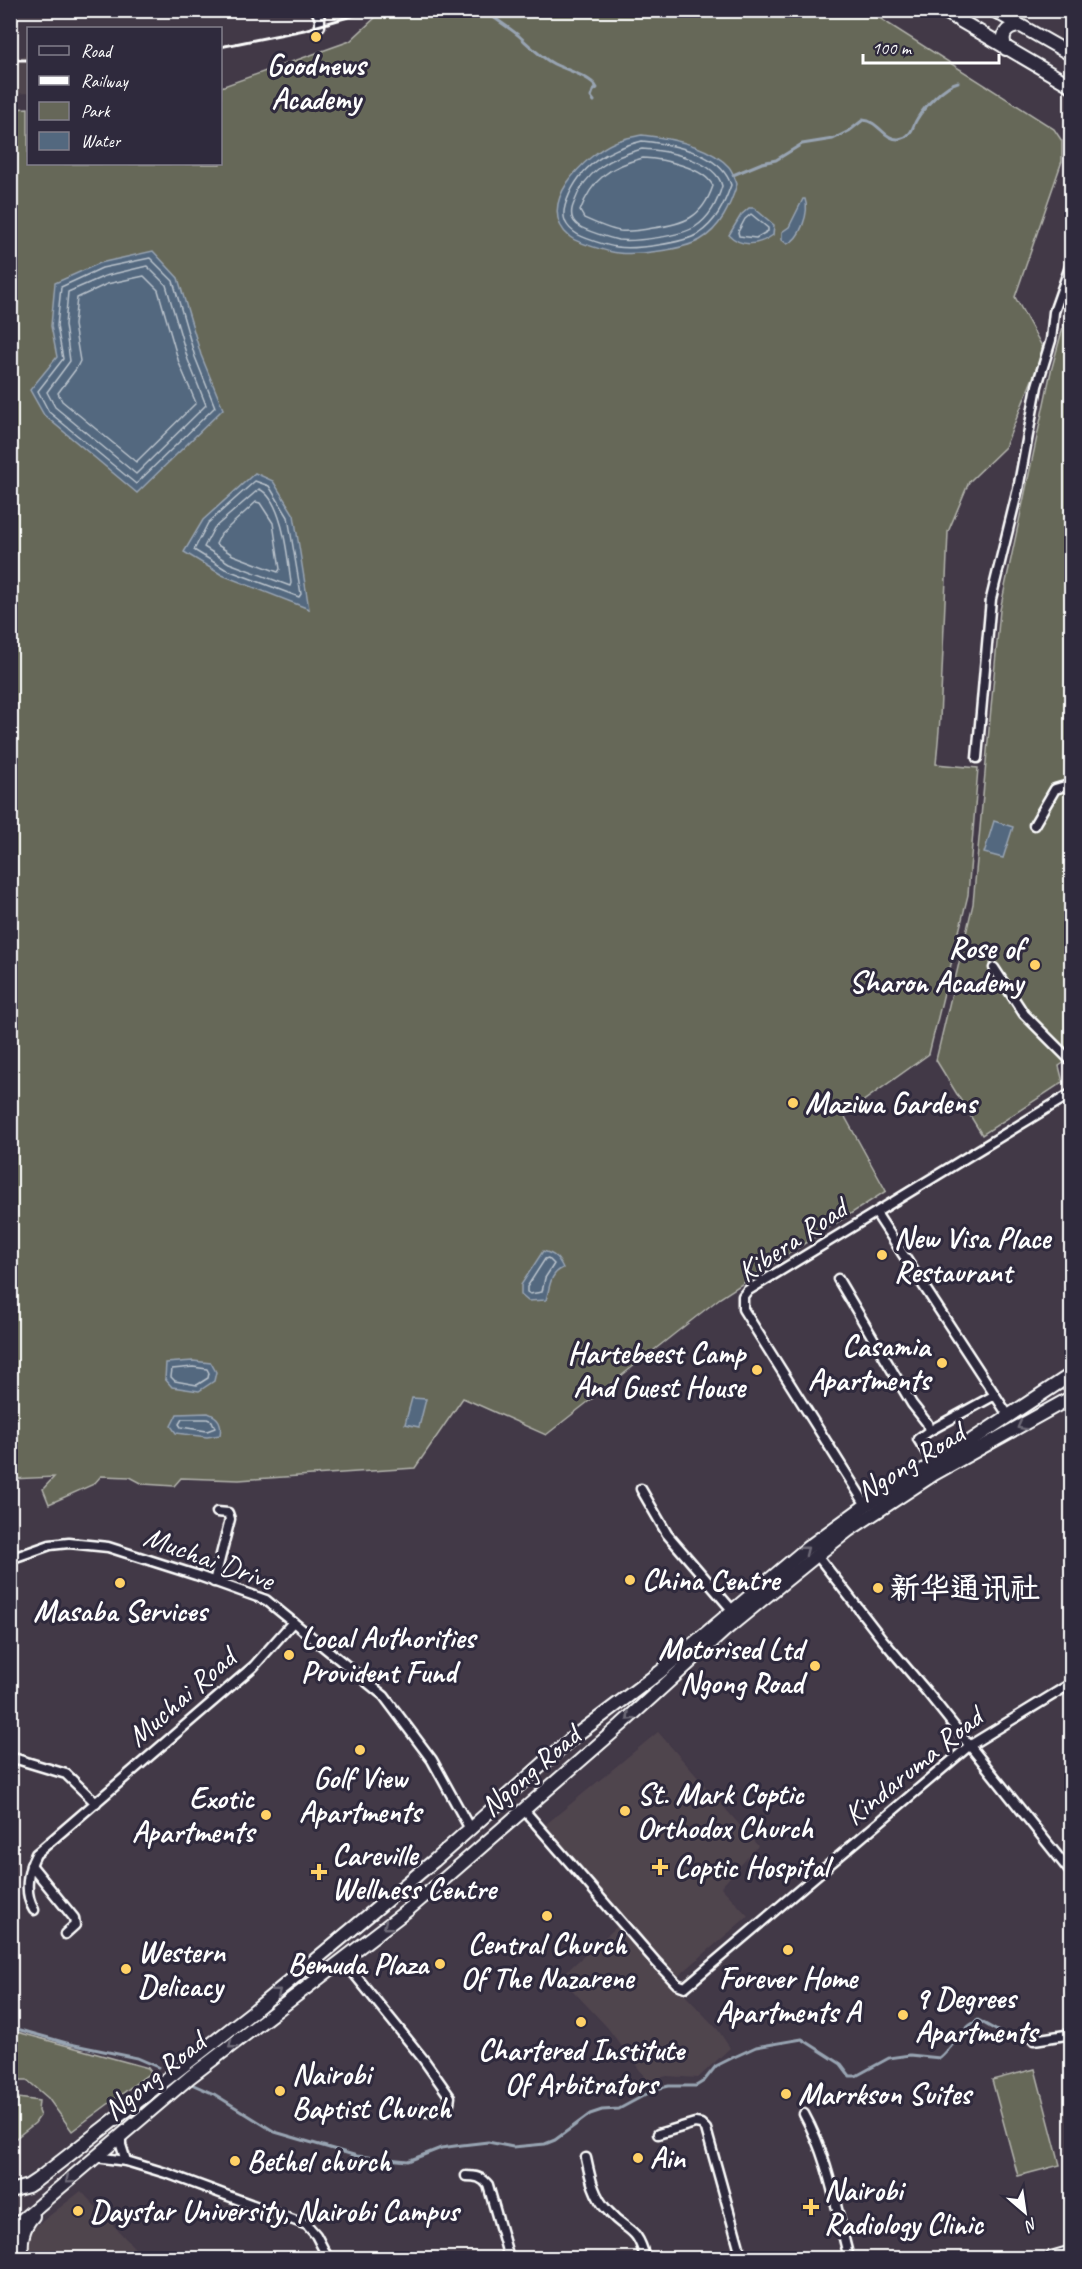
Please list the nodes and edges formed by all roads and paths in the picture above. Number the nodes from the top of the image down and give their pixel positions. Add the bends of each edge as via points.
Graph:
1 (316, 10) edge
2 (965, 10) edge
3 (993, 10) edge
4 (946, 12) edge
5 (320, 26) dead end
6 (1020, 26) junction
7 (1006, 49) junction
8 (1071, 55) edge
9 (1071, 86) edge
10 (1071, 261) edge
11 (977, 758) dead end
12 (1071, 784) edge
13 (1034, 825) dead end
14 (994, 968) dead end
15 (1071, 1062) edge
16 (1071, 1093) edge
17 (876, 1212) junction
18 (838, 1279) dead end
19 (1071, 1374) edge
20 (995, 1395) junction
21 (1071, 1397) edge
22 (1008, 1415) junction
23 (929, 1431) junction
24 (933, 1463) junction
25 (641, 1489) dead end
26 (866, 1505) junction
27 (217, 1512) dead end
28 (817, 1555) junction
29 (10, 1559) edge
30 (214, 1582) junction
31 (733, 1611) junction
32 (293, 1622) junction
33 (1071, 1683) edge
34 (969, 1746) junction
35 (557, 1752) junction
36 (10, 1757) edge
37 (576, 1764) junction
38 (96, 1803) junction
39 (524, 1810) junction
40 (470, 1829) junction
41 (435, 1860) junction
42 (31, 1865) junction
43 (450, 1874) junction
44 (1071, 1874) edge
45 (34, 1910) dead end
46 (65, 1934) dead end
47 (343, 1960) junction
48 (1071, 2034) edge
49 (1034, 2040) dead end
50 (419, 2110) dead end
51 (804, 2115) dead end
52 (658, 2133) dead end
53 (121, 2136) junction
54 (96, 2157) junction
55 (586, 2158) dead end
56 (126, 2161) junction
57 (47, 2171) junction
58 (466, 2176) dead end
59 (10, 2182) edge
60 (10, 2191) edge
61 (49, 2197) junction
62 (10, 2230) edge
63 (10, 2241) edge
64 (1071, 2252) edge
65 (21, 2259) edge
66 (328, 2259) edge
67 (509, 2259) edge
68 (645, 2259) edge
69 (742, 2259) edge
70 (849, 2259) edge
71 (1051, 2259) edge

1 - 5 street
2 - 4 main road via 960,15
3 - 6 main road
4 - 7 main road
6 - 7 main road via 1005,33
6 - 8 main road
7 - 9 main road
10 - 11 street via 1036,387 1018,489 991,599
12 - 13 street via 1055,789
14 - 15 street via 1024,1014
16 - 17 street, Kibera Road
17 - 20 street
17 - 26 street, Kibera Road via 747,1291 742,1305
18 - 23 street
19 - 22 main road, Ngong Road
20 - 22 street
20 - 23 street
21 -> 28 main road, Ngong Road via 934,1474
22 - 24 main road, Ngong Road
23 - 24 street via 918,1439
24 - 26 main road, Ngong Road
25 - 31 street via 667,1534
31 -> 26 main road, Ngong Road via 807,1548
27 - 30 street via 228,1513 230,1519
28 - 34 street
28 -> 37 main road, Ngong Road via 725,1630
29 - 30 street, Muchai Drive via 50,1545 108,1547
30 - 32 street, Muchai Drive via 266,1600
31 - 35 main road, Ngong Road
32 - 38 street, Muchai Road via 254,1665
32 - 40 street, Muchai Drive via 384,1695 432,1760
33 - 34 street, Kindaruma Road
34 - 39 street, Kindaruma Road via 690,1985 681,1986 656,1962
34 - 44 street
35 - 37 main road via 573,1751 578,1757
35 - 40 main road, Ngong Road
36 - 38 street via 66,1774
37 - 39 main road, Ngong Road
38 - 42 street, Muchai Road via 36,1854
39 - 43 main road, Ngong Road
40 - 41 main road, Ngong Road
41 - 43 main road via 430,1868 433,1876
57 -> 41 main road, Ngong Road via 255,2010
42 - 45 street via 28,1896
42 - 46 street via 74,1918 75,1925
43 -> 47 main road, Ngong Road
47 - 50 street via 450,2097 439,2111
47 -> 53 main road, Ngong Road via 190,2077
48 - 49 street
51 - 70 street via 831,2184
52 - 69 street via 695,2123 705,2129
53 - 54 main road, Ngong Road
53 - 56 street
54 - 56 street
54 -> 61 main road, Ngong Road
55 - 68 street via 599,2200 636,2234
56 - 66 street via 307,2225
57 - 59 main road
57 - 60 main road, Ngong Road via 28,2186
58 - 67 street via 477,2176 488,2185
61 - 62 main road, Ngong Road
61 - 65 main road via 28,2221
63 - 65 main road
64 - 71 main road

